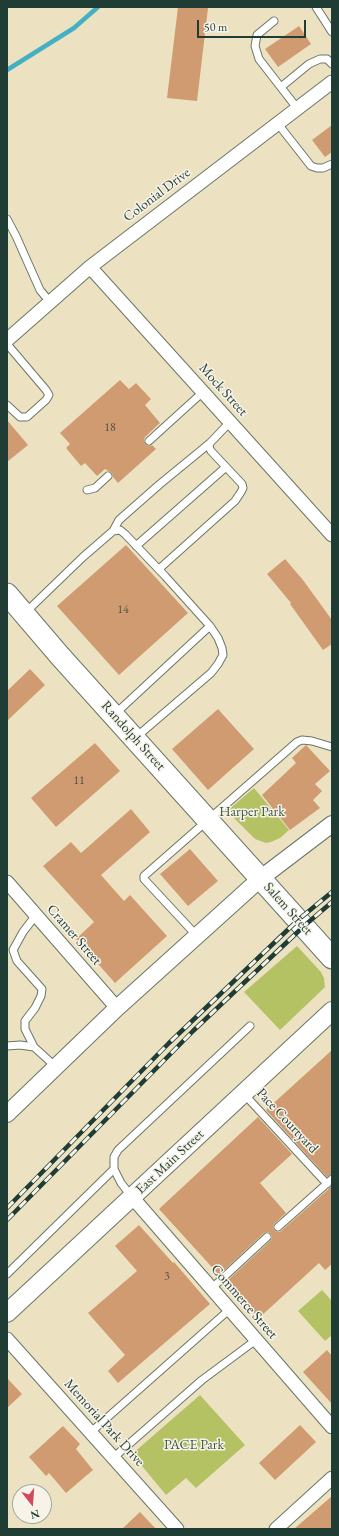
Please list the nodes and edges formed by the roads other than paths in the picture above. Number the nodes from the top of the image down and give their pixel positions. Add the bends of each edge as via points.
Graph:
1 (316, 7) edge
2 (274, 21) dead end
3 (332, 32) edge
4 (332, 64) edge
5 (332, 82) edge
6 (280, 87) junction
7 (297, 108) junction
8 (278, 124) junction
9 (332, 164) edge
10 (7, 219) edge
11 (90, 267) junction
12 (50, 302) junction
13 (7, 340) edge
14 (7, 344) edge
15 (203, 392) junction
16 (7, 405) edge
17 (230, 422) junction
18 (149, 441) dead end
19 (210, 443) junction
20 (226, 467) junction
21 (108, 476) dead end
22 (87, 490) dead end
23 (113, 531) junction
24 (332, 535) edge
25 (136, 546) junction
26 (159, 569) junction
27 (7, 594) edge
28 (24, 614) junction
29 (210, 626) junction
30 (114, 715) junction
31 (135, 738) junction
32 (332, 747) edge
33 (208, 819) junction
34 (332, 824) edge
35 (261, 878) junction
36 (7, 882) edge
37 (36, 916) junction
38 (197, 936) junction
39 (332, 958) edge
40 (117, 1008) junction
41 (332, 1011) edge
42 (250, 1026) dead end
43 (7, 1046) edge
44 (34, 1047) junction
45 (56, 1067) junction
46 (244, 1093) junction
47 (7, 1114) edge
48 (114, 1169) junction
49 (329, 1182) edge
50 (132, 1197) junction
51 (278, 1227) dead end
52 (267, 1237) dead end
53 (7, 1274) edge
54 (212, 1288) junction
55 (230, 1309) junction
56 (7, 1313) edge
57 (7, 1339) edge
58 (256, 1340) junction
59 (332, 1427) edge
60 (91, 1432) junction
61 (113, 1458) junction
62 (332, 1478) edge
63 (177, 1529) edge
64 (276, 1529) edge

1 - 3 lane
2 - 6 lane via 257,35 255,46 259,59
4 - 6 lane via 327,59 320,59 309,64
5 - 7 street, Colonial Drive
6 - 7 lane
7 - 8 street, Colonial Drive
8 - 9 lane via 311,166 324,168
8 - 11 street, Colonial Drive
10 - 12 lane via 40,290
11 - 12 street, Colonial Drive
11 - 15 street, Mock Street
12 - 13 street, Colonial Drive
14 - 16 lane via 49,395 27,416 20,417
15 - 17 street, Mock Street
15 - 18 lane
17 - 19 lane
17 - 24 street, Mock Street
19 - 20 lane via 211,451
19 - 23 lane via 119,520
20 - 25 lane
20 - 26 lane via 242,484 241,492 235,501
21 - 22 lane via 95,488
23 - 25 lane via 120,530
23 - 28 lane
25 - 26 lane
26 - 29 lane
27 - 28 main road, Randolph Street
28 - 30 main road, Randolph Street
29 - 30 lane
29 - 31 lane via 222,648 223,655 218,664 211,673
30 - 31 main road, Randolph Street
31 - 33 main road, Randolph Street
32 - 33 lane via 312,741 297,742
33 - 35 main road, Randolph Street
33 - 38 lane via 144,876
34 - 35 street
35 - 38 street
35 - 39 main road, Salem Street
36 - 37 street, Cramer Street
37 - 40 street, Cramer Street
37 - 44 lane via 13,950 17,961 42,989 35,1008 25,1021 25,1030
38 - 40 street
40 - 45 street
41 - 46 main road, East Main Street
42 - 48 lane via 118,1150 114,1157
43 - 44 lane
44 - 45 lane
45 - 47 street
46 - 49 lane, Pace Courtyard
46 - 50 main road, East Main Street
48 - 50 lane
48 - 53 lane
49 - 51 lane
50 - 54 street, Commerce Street
50 - 56 main road, East Main Street
52 - 54 lane
54 - 55 street, Commerce Street
55 - 58 street, Commerce Street
55 - 60 lane
57 - 60 street, Memorial Park Drive
58 - 59 street, Commerce Street
58 - 61 lane via 202,1380
60 - 61 street, Memorial Park Drive
61 - 63 street, Memorial Park Drive
62 - 64 street

